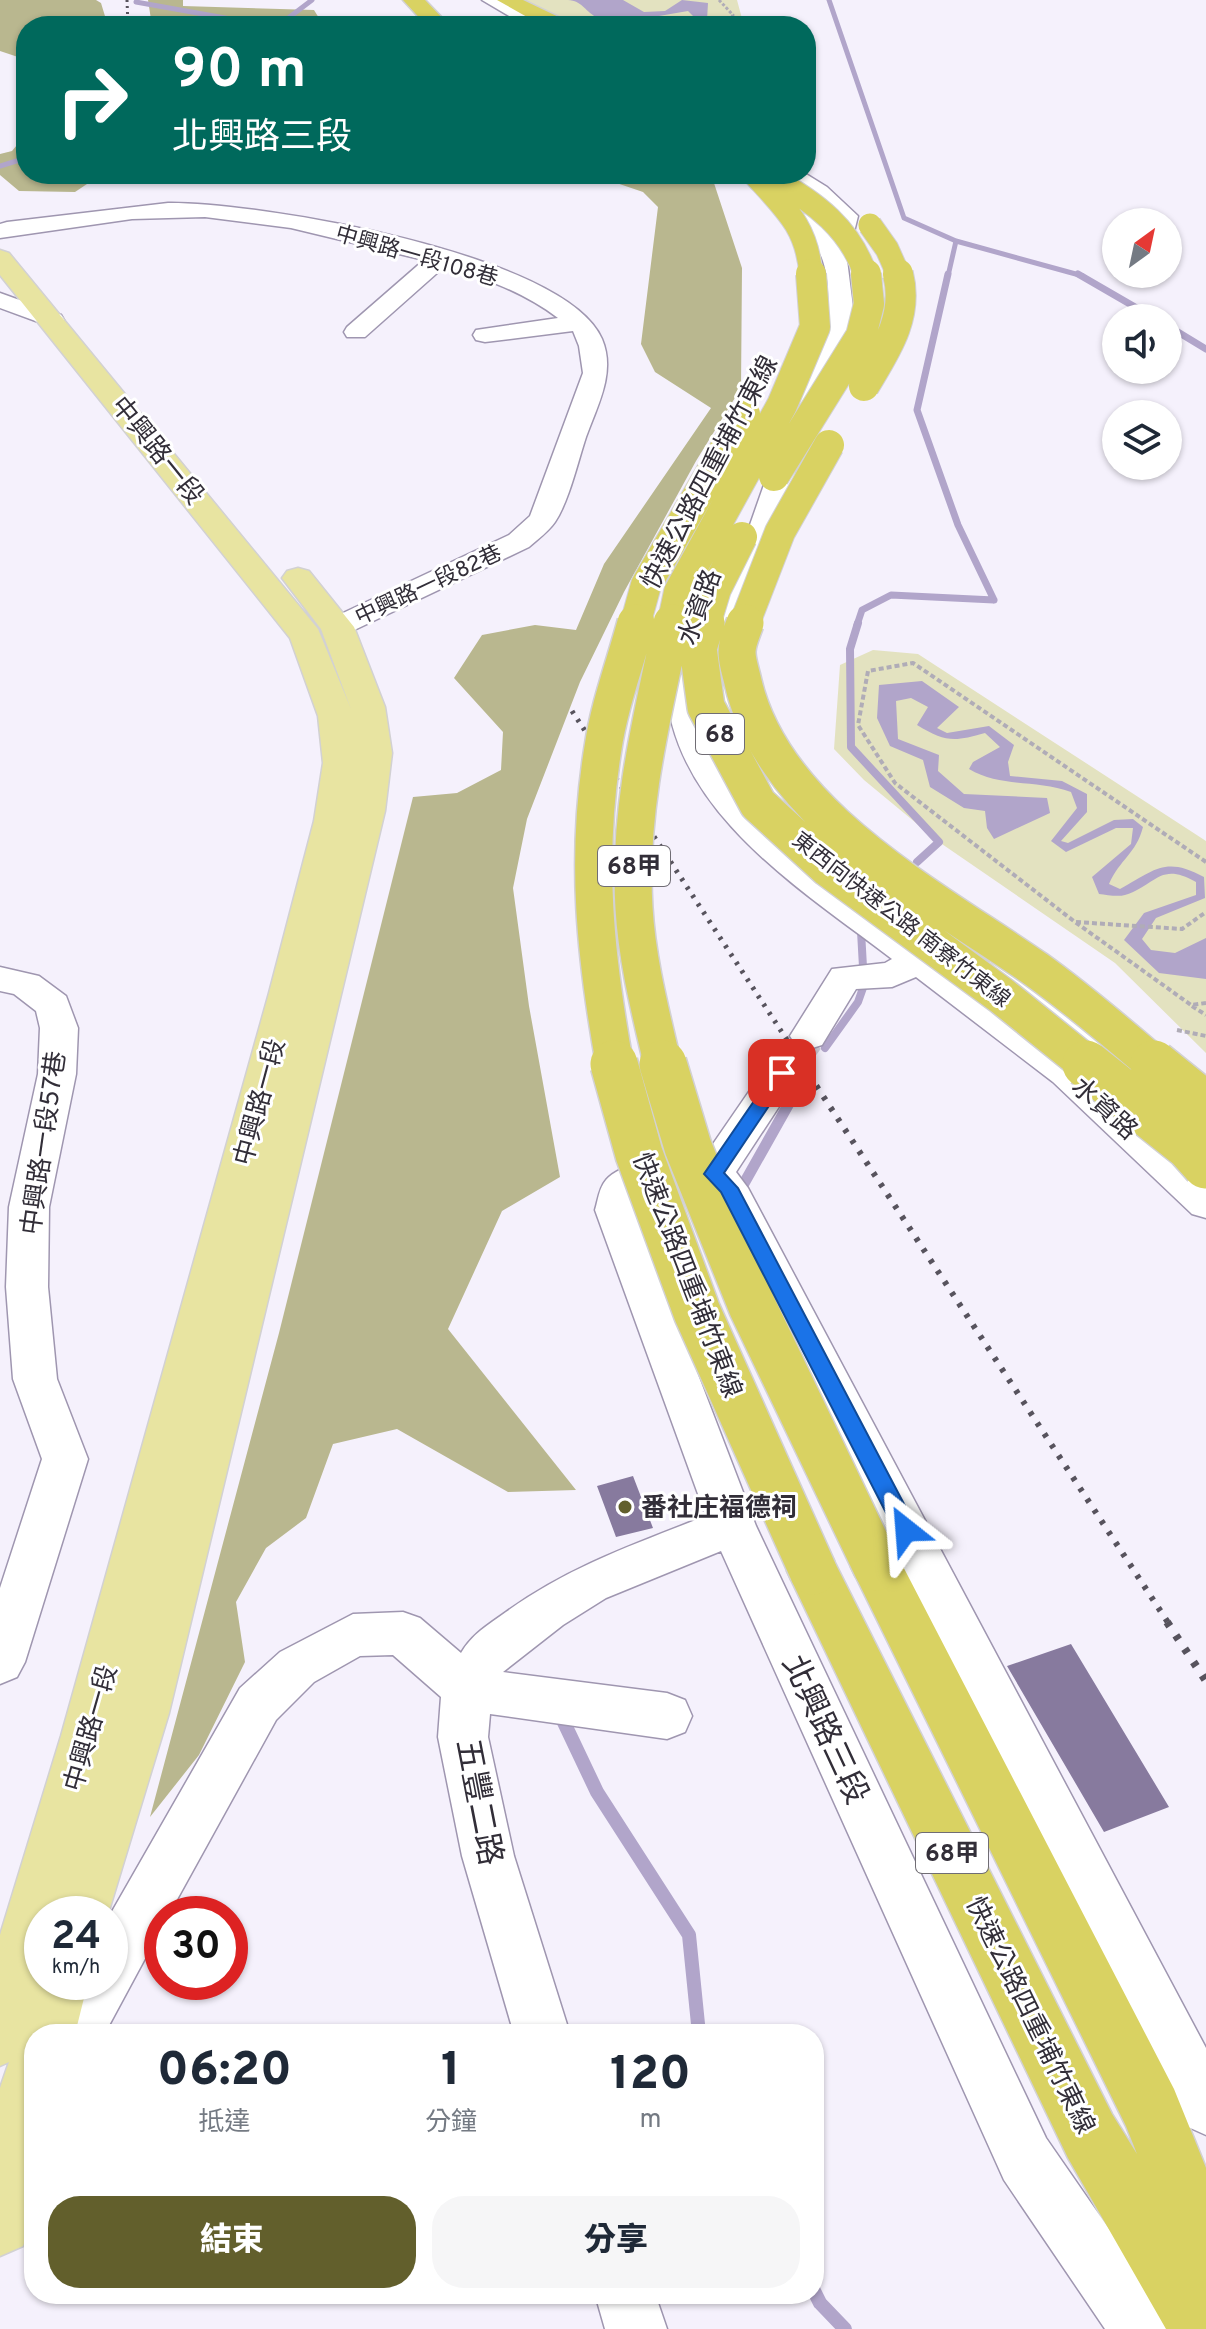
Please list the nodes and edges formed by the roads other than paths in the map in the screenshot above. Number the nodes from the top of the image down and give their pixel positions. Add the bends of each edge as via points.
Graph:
1 (413, 0) edge
2 (471, 0) edge
3 (491, 0) edge
4 (504, 0) edge
5 (429, 16) edge
6 (497, 16) edge
7 (524, 16) edge
8 (528, 16) edge
9 (538, 16) edge
10 (816, 180) edge
11 (738, 184) edge
12 (763, 184) edge
13 (774, 184) edge
14 (784, 184) edge
15 (807, 184) edge
16 (1, 236) edge
17 (440, 258) junction
18 (835, 260) junction
19 (0, 300) edge
20 (52, 320) junction
21 (579, 323) junction
22 (356, 332) dead end
23 (485, 335) dead end
24 (815, 376) junction
25 (519, 541) joint
26 (337, 627) junction
27 (962, 937) junction
28 (904, 968) junction
29 (0, 979) edge
30 (809, 1036) tunnel mouth
31 (782, 1073) tunnel mouth
32 (1206, 1106) edge
33 (1206, 1131) edge
34 (1206, 1165) edge
35 (714, 1174) junction
36 (1206, 1203) edge
37 (733, 1526) junction
38 (0, 1662) edge
39 (467, 1689) junction
40 (667, 1716) dead end
41 (85, 1896) edge
42 (128, 1936) edge
43 (92, 2000) edge
44 (26, 2013) edge
45 (539, 2024) edge
46 (1206, 2106) edge
47 (24, 2119) edge
48 (0, 2223) edge
49 (1206, 2250) edge
50 (628, 2304) edge
51 (636, 2329) edge
52 (1141, 2329) edge
53 (1204, 2329) edge

1 - 5 highway
2 - 6 highway
3 - 7 street
4 - 8 highway
4 - 9 highway
10 - 32 highway, 東西向快速公路 南寮竹東線 / 68, bridge via 863,216 904,288 895,334 794,502 753,594 737,652 747,705 792,782 861,847 1042,974
11 - 53 highway, 快速公路四重埔竹東線 / 68甲, bridge via 764,215 783,251 786,325 749,408 646,585 603,745 592,905 616,1073 639,1154 697,1312 813,1571 1090,2136
12 - 49 highway, 快速公路四重埔竹東線 / 68甲, bridge via 788,211 809,247 815,327 782,405 679,592 643,756 635,824 634,909 646,992 688,1147 752,1306 877,1567 1152,2111
13 - 18 street, 水資路
14 - 34 highway, 東西向快速公路 南寮竹東線 / 68, bridge via 835,219 850,240 870,284 863,331 763,495 716,589 698,648 706,707 758,804 828,868 1002,996
15 - 18 street, 水資路 via 847,216
16 - 17 street, 中興路一段108巷 via 119,213 203,210 312,225
16 - 20 main road, 中興路一段
16 - 26 main road, 中興路一段
17 - 21 street, 中興路一段108巷 via 545,297
17 - 22 street
18 - 24 street, 水資路 via 838,329
19 - 20 street
20 - 44 main road, 中興路一段 via 306,636 336,716 341,763 333,821 285,1008 89,1736
21 - 23 street
21 - 25 street, 中興路一段108巷 via 594,349 596,373 543,519
24 - 27 street, 水資路 via 739,599 724,661 728,705 774,791 847,856
24 - 28 street, 水資路 via 700,593 680,660 683,707 710,778 758,835
25 - 26 street, 中興路一段82巷
26 - 41 main road, 中興路一段 via 368,707 374,753 367,811 142,1713
27 - 28 street
27 - 33 street, 水資路
28 - 30 street via 845,978
28 - 36 street, 水資路 via 1067,1073
29 - 38 street, 中興路一段57巷 via 26,985 53,1005 59,1028 57,1074 29,1207 27,1287 35,1379 65,1459
31 - 35 street
35 - 37 street, 北興路三段 via 690,1169 630,1182 621,1189 615,1210
35 - 46 street via 728,1188
37 - 39 street, 五豐二路 via 589,1584 546,1610 488,1652
37 - 52 street, 北興路三段 via 1025,2159
39 - 40 street
39 - 42 street via 403,1633 353,1635 297,1667 258,1704
39 - 45 street, 五豐二路 via 463,1737 488,1856
43 - 44 street via 86,2011
47 - 48 main road
50 - 51 street

